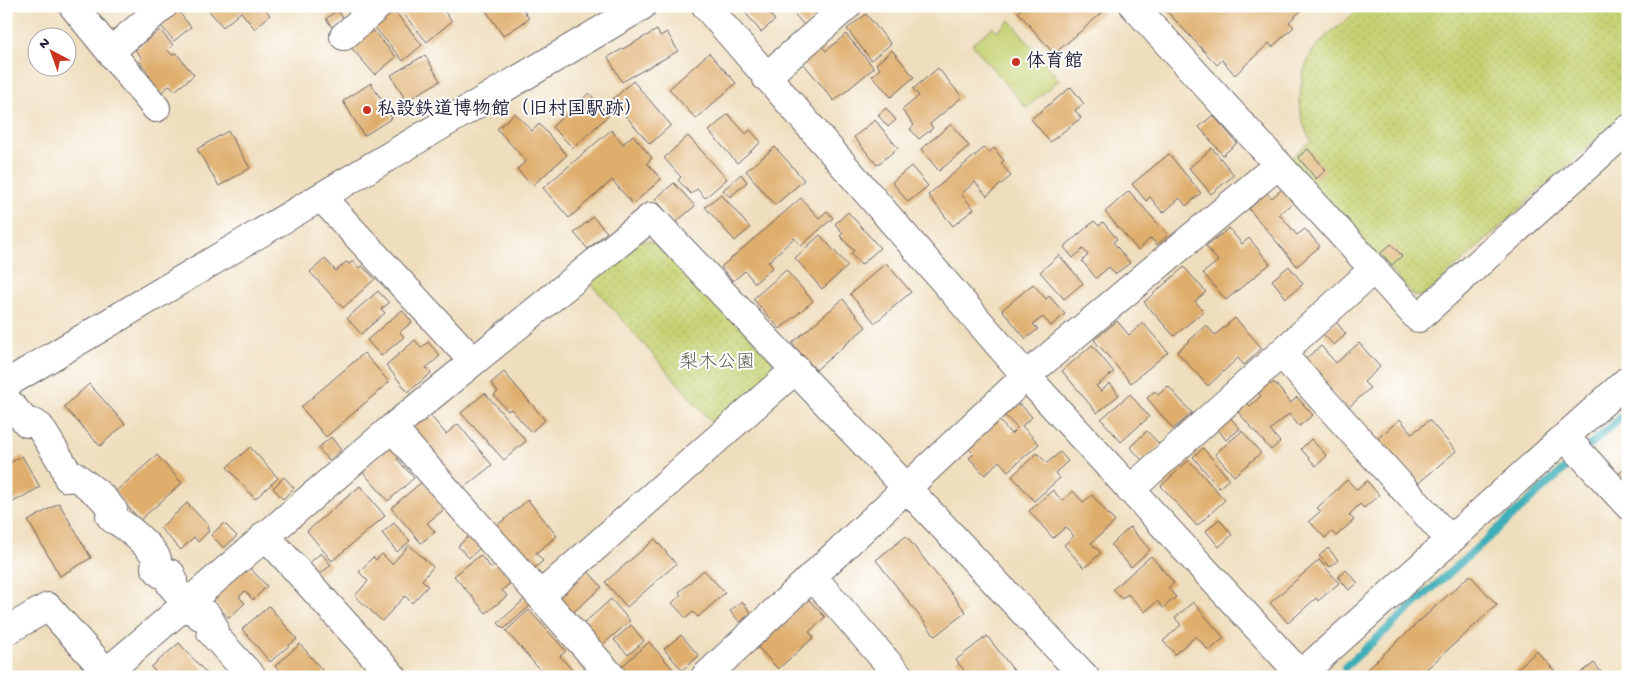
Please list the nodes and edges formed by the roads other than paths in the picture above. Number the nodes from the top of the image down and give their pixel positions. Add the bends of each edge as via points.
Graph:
1 (73, 6) edge
2 (163, 6) edge
3 (378, 6) edge
4 (642, 6) edge
5 (706, 6) edge
6 (847, 6) edge
7 (1134, 6) edge
8 (344, 36) dead end
9 (111, 51) junction
10 (766, 77) junction
11 (156, 108) dead end
12 (1628, 129) edge
13 (1278, 165) junction
14 (322, 198) junction
15 (1374, 269) junction
16 (1281, 353) junction
17 (472, 361) junction
18 (796, 369) junction
19 (1026, 376) junction
20 (1628, 380) edge
21 (15, 404) edge
22 (392, 428) junction
23 (1565, 437) junction
24 (907, 487) junction
25 (1130, 490) junction
26 (1628, 505) edge
27 (265, 535) junction
28 (1450, 540) junction
29 (812, 576) junction
30 (541, 595) junction
31 (6, 631) edge
32 (109, 674) edge
33 (1301, 676) edge
34 (252, 677) edge
35 (393, 677) edge
36 (612, 677) edge
37 (705, 677) edge
38 (900, 677) edge
39 (1085, 677) edge

1 - 9 street
2 - 9 street
3 - 8 street
4 - 14 street
5 - 10 street
6 - 10 street
7 - 13 street
9 - 11 street
10 - 19 street
12 - 15 street via 1418,318
13 - 15 street
13 - 19 street
14 - 17 street
14 - 21 street
15 - 16 street
16 - 25 street
16 - 28 street
17 - 18 street via 651,217
17 - 22 street
18 - 24 street
18 - 30 street
19 - 24 street
19 - 25 street
20 - 23 street
21 - 34 street via 40,427 64,466 66,475 74,474 101,496 113,510 112,518 120,521 150,548 181,597
22 - 27 street
22 - 30 street
23 - 26 street
23 - 28 street
24 - 29 street
24 - 39 street
25 - 33 street
27 - 32 street
27 - 35 street
28 - 33 street
29 - 37 street
29 - 38 street
30 - 36 street
31 - 32 street via 48,607

